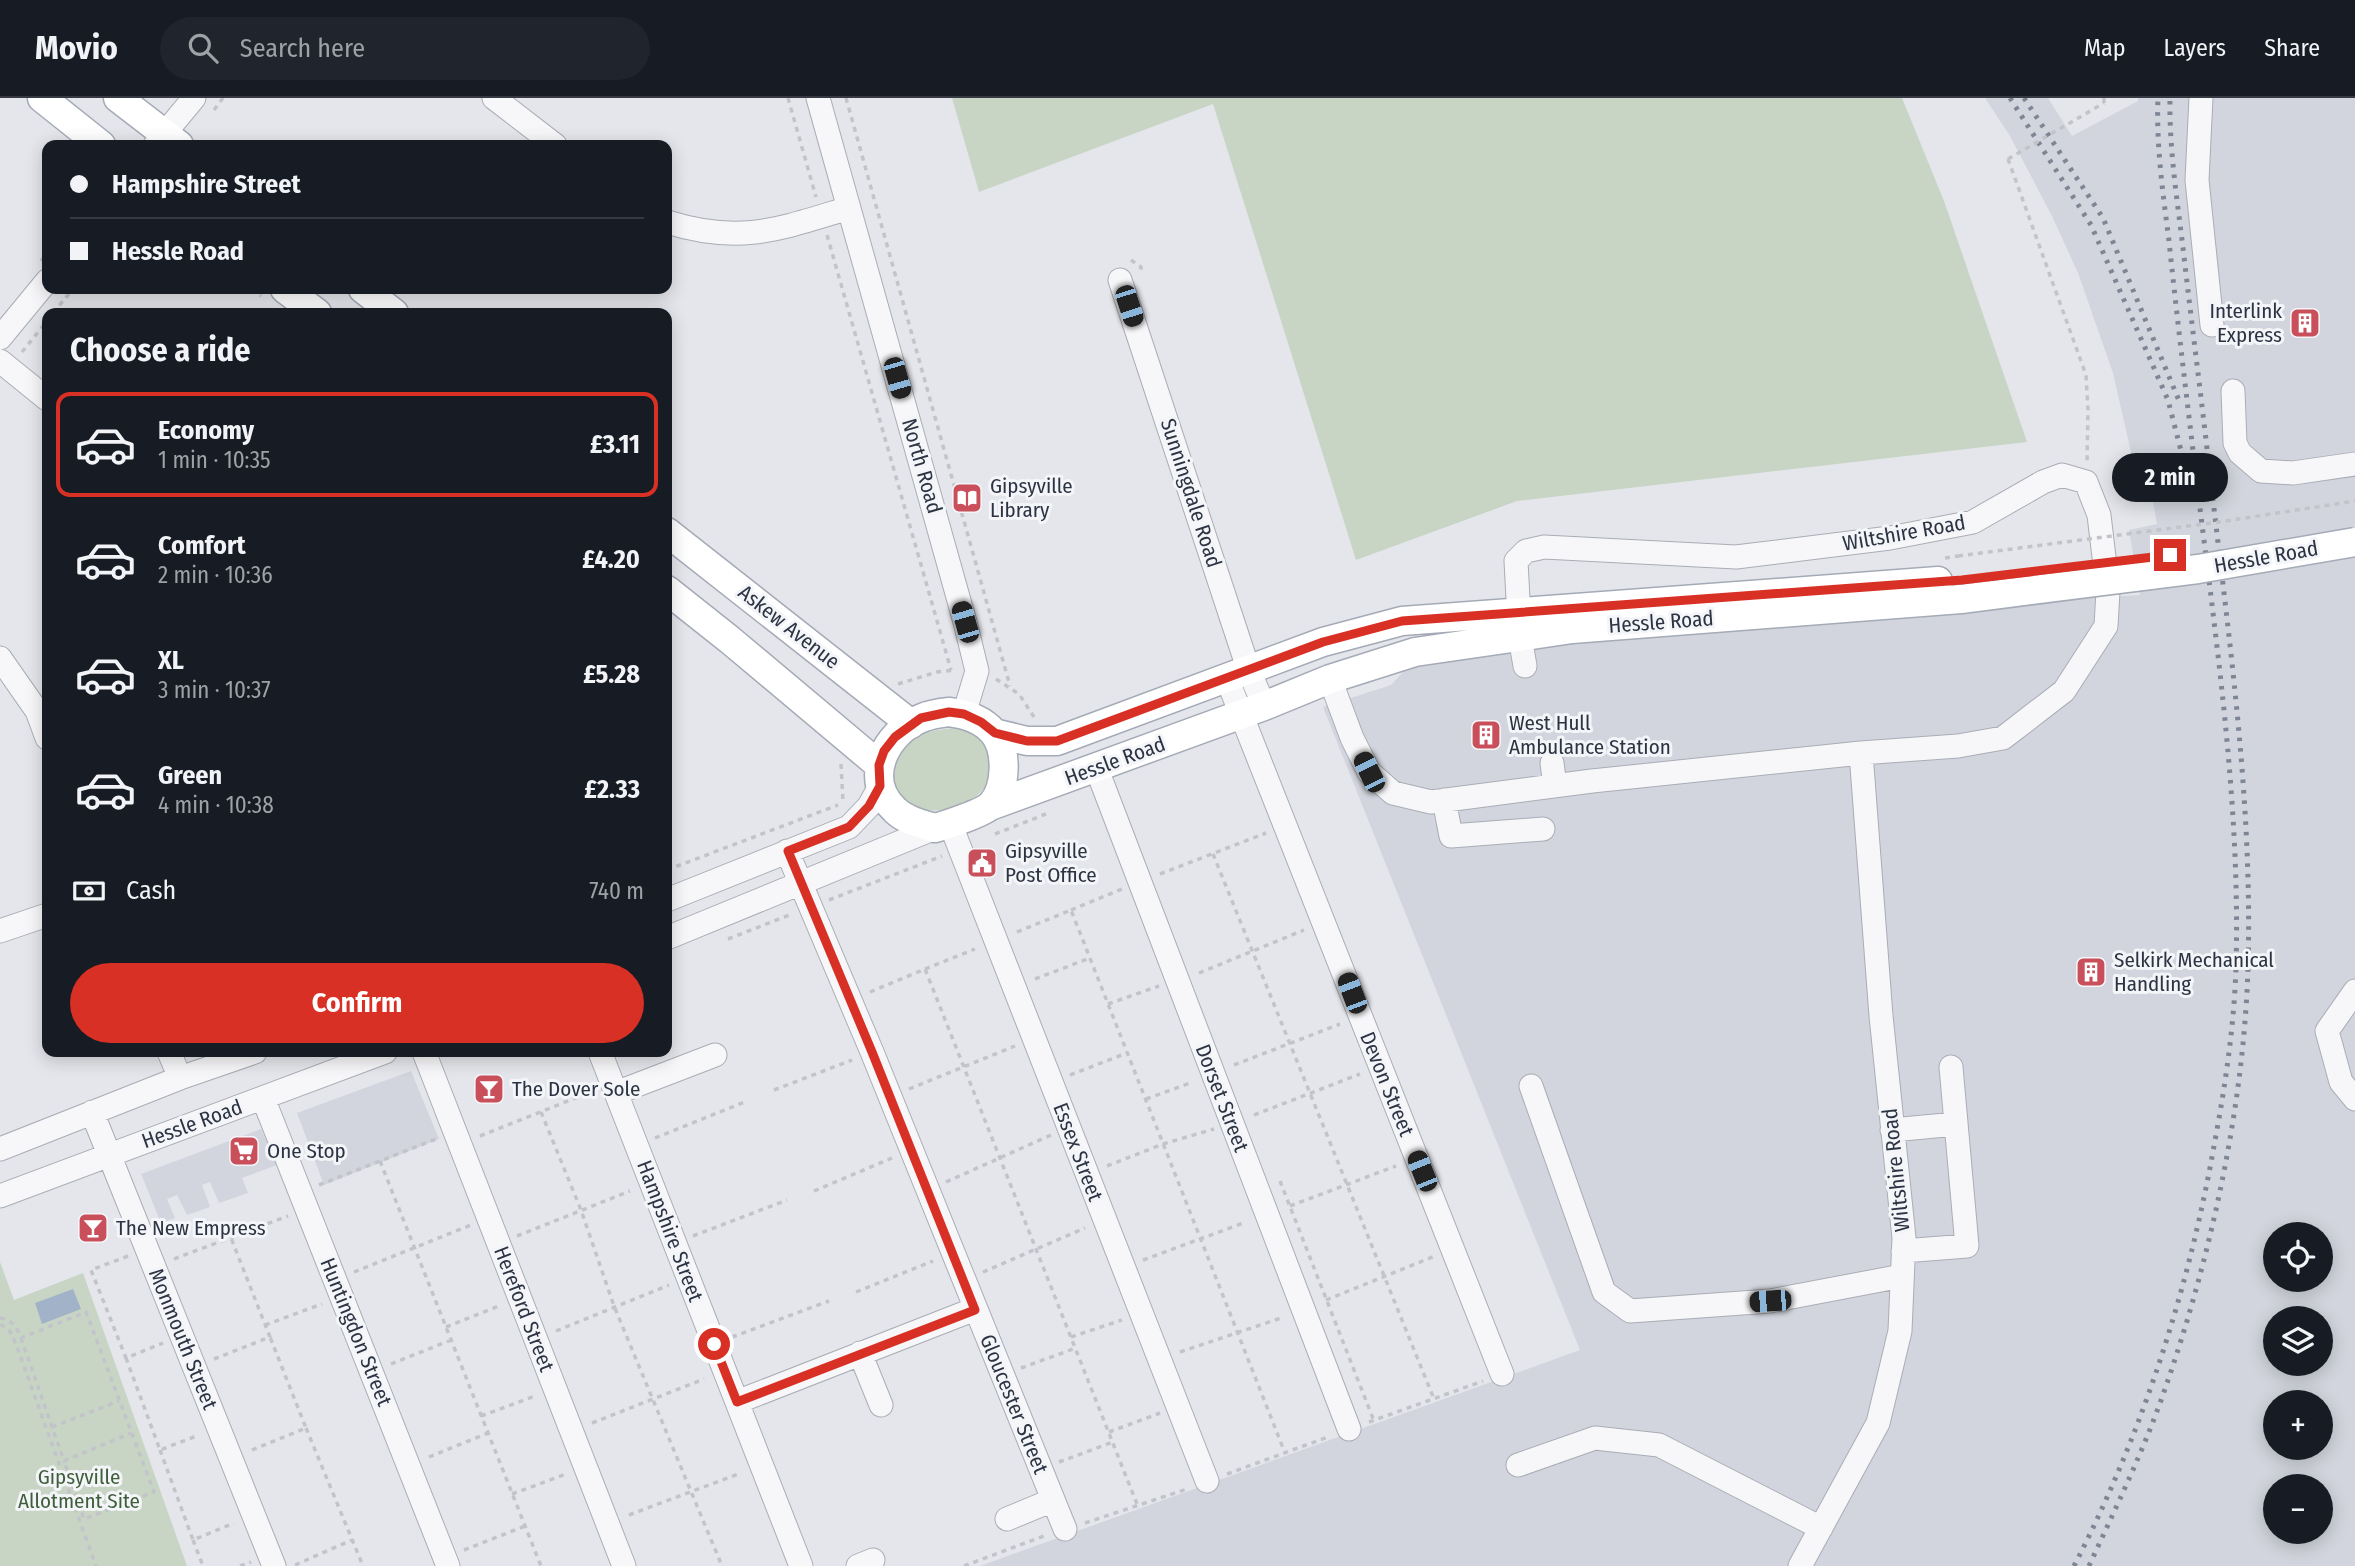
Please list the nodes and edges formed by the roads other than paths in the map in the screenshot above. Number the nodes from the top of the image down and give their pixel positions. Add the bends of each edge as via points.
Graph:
1 (42, 98) edge
2 (118, 98) edge
3 (194, 98) edge
4 (818, 98) edge
5 (2202, 98) edge
6 (508, 102) edge
7 (95, 140) edge
8 (165, 140) edge
9 (167, 140) edge
10 (550, 140) edge
11 (849, 208) junction
12 (672, 223) edge
13 (1120, 280) dead end
14 (42, 287) edge
15 (292, 294) edge
16 (369, 294) edge
17 (310, 308) edge
18 (388, 308) edge
19 (2212, 325) dead end
20 (0, 338) edge
21 (0, 361) edge
22 (2233, 391) dead end
23 (42, 396) edge
24 (2355, 464) edge
25 (2355, 524) edge
26 (672, 537) edge
27 (2355, 542) edge
28 (1960, 578) junction
29 (672, 594) edge
30 (1519, 624) junction
31 (0, 658) edge
32 (1525, 666) dead end
33 (1237, 672) junction
34 (1330, 679) junction
35 (1252, 710) junction
36 (964, 714) junction
37 (42, 724) edge
38 (911, 724) junction
39 (995, 733) junction
40 (1861, 753) junction
41 (1552, 763) dead end
42 (1096, 767) junction
43 (879, 776) junction
44 (1555, 786) junction
45 (1444, 800) junction
46 (990, 806) junction
47 (1543, 829) dead end
48 (948, 833) junction
49 (788, 851) junction
50 (801, 883) junction
51 (672, 898) edge
52 (42, 917) edge
53 (0, 931) edge
54 (672, 936) edge
55 (2355, 991) edge
56 (715, 1055) dead end
57 (171, 1057) edge
58 (241, 1057) edge
59 (372, 1057) edge
60 (426, 1057) edge
61 (601, 1057) edge
62 (1951, 1067) dead end
63 (180, 1078) junction
64 (1531, 1086) dead end
65 (609, 1090) junction
66 (263, 1098) junction
67 (2355, 1099) edge
68 (92, 1112) junction
69 (1956, 1124) junction
70 (1892, 1130) junction
71 (0, 1149) edge
72 (108, 1154) junction
73 (0, 1196) edge
74 (1903, 1251) junction
75 (1902, 1276) junction
76 (975, 1310) junction
77 (860, 1353) junction
78 (1502, 1374) road end
79 (737, 1402) junction
80 (881, 1405) dead end
81 (1349, 1429) road end
82 (1518, 1465) dead end
83 (1207, 1481) road end
84 (1053, 1500) junction
85 (1007, 1519) dead end
86 (1821, 1528) junction
87 (1065, 1529) road end
88 (456, 1558) edge
89 (274, 1566) edge
90 (624, 1566) edge
91 (801, 1566) edge
92 (1800, 1566) edge

1 - 7 main road
2 - 8 main road
3 - 9 street
4 - 11 street, North Road
5 - 19 street via 2197,180
6 - 10 street
11 - 12 street via 771,231 742,234
11 - 36 street, North Road via 977,671
13 - 33 street, Sunningdale Road
14 - 20 street
15 - 17 main road
16 - 18 main road
21 - 23 street
22 - 24 street via 2235,443 2262,471 2293,473
25 - 28 main road, Hessle Road via 2196,552
26 - 38 main road, Askew Avenue
27 - 28 main road, Hessle Road, bridge via 2198,569
28 - 30 main road, Hessle Road via 1572,629
29 - 43 main road via 730,640
30 - 32 street, Wiltshire Road
30 - 33 main road, Hessle Road via 1402,621
30 - 34 main road, Hessle Road
30 - 40 street, Wiltshire Road via 1516,562 1526,551 1544,547 1736,557 1890,538 1973,522 2062,475 2086,482 2099,515 2108,591 2106,625 2064,691 2003,738
31 - 37 street
33 - 35 street, Sunningdale Road
33 - 39 main road, Hessle Road via 1057,741 1027,741
34 - 35 main road, Hessle Road
34 - 45 street via 1369,772 1393,793 1431,802
35 - 42 main road, Hessle Road
35 - 78 street, Devon Street
36 - 38 main road via 934,714
36 - 39 main road
38 - 43 main road via 884,751
39 - 46 main road via 1003,771
40 - 44 street
40 - 70 street, Wiltshire Road
41 - 44 street
42 - 46 main road, Hessle Road
42 - 81 street, Dorset Street
43 - 48 main road via 886,801 897,812
43 - 49 street via 869,806 849,827
44 - 45 street
45 - 47 street via 1451,836
46 - 48 main road
48 - 50 street
48 - 83 street, Essex Street
49 - 50 street, Gloucester Street
49 - 51 street
50 - 54 street
50 - 76 street, Gloucester Street
52 - 53 street
55 - 67 street via 2327,1031 2341,1082
56 - 65 street
57 - 63 street
58 - 63 street
59 - 66 street, Hessle Road
60 - 90 street, Hereford Street
61 - 65 street, Hampshire Street
62 - 69 street
63 - 68 street
64 - 75 street via 1604,1293 1630,1311 1770,1301
65 - 79 street, Hampshire Street via 637,1145
66 - 72 street, Hessle Road
66 - 88 street, Huntingdon Street
68 - 71 street
68 - 72 street, Monmouth Street
69 - 70 street
69 - 74 street via 1967,1246
70 - 74 street, Wiltshire Road
72 - 73 street, Hessle Road
72 - 89 street, Monmouth Street
74 - 75 street, Wiltshire Road
75 - 86 street, Wiltshire Road via 1900,1331 1878,1423
76 - 77 street
76 - 84 street, Gloucester Street
77 - 79 street
77 - 80 street
79 - 91 street, Hampshire Street
82 - 86 street via 1595,1438 1659,1445
84 - 85 street
84 - 87 street, Gloucester Street
86 - 92 street, Wiltshire Road

